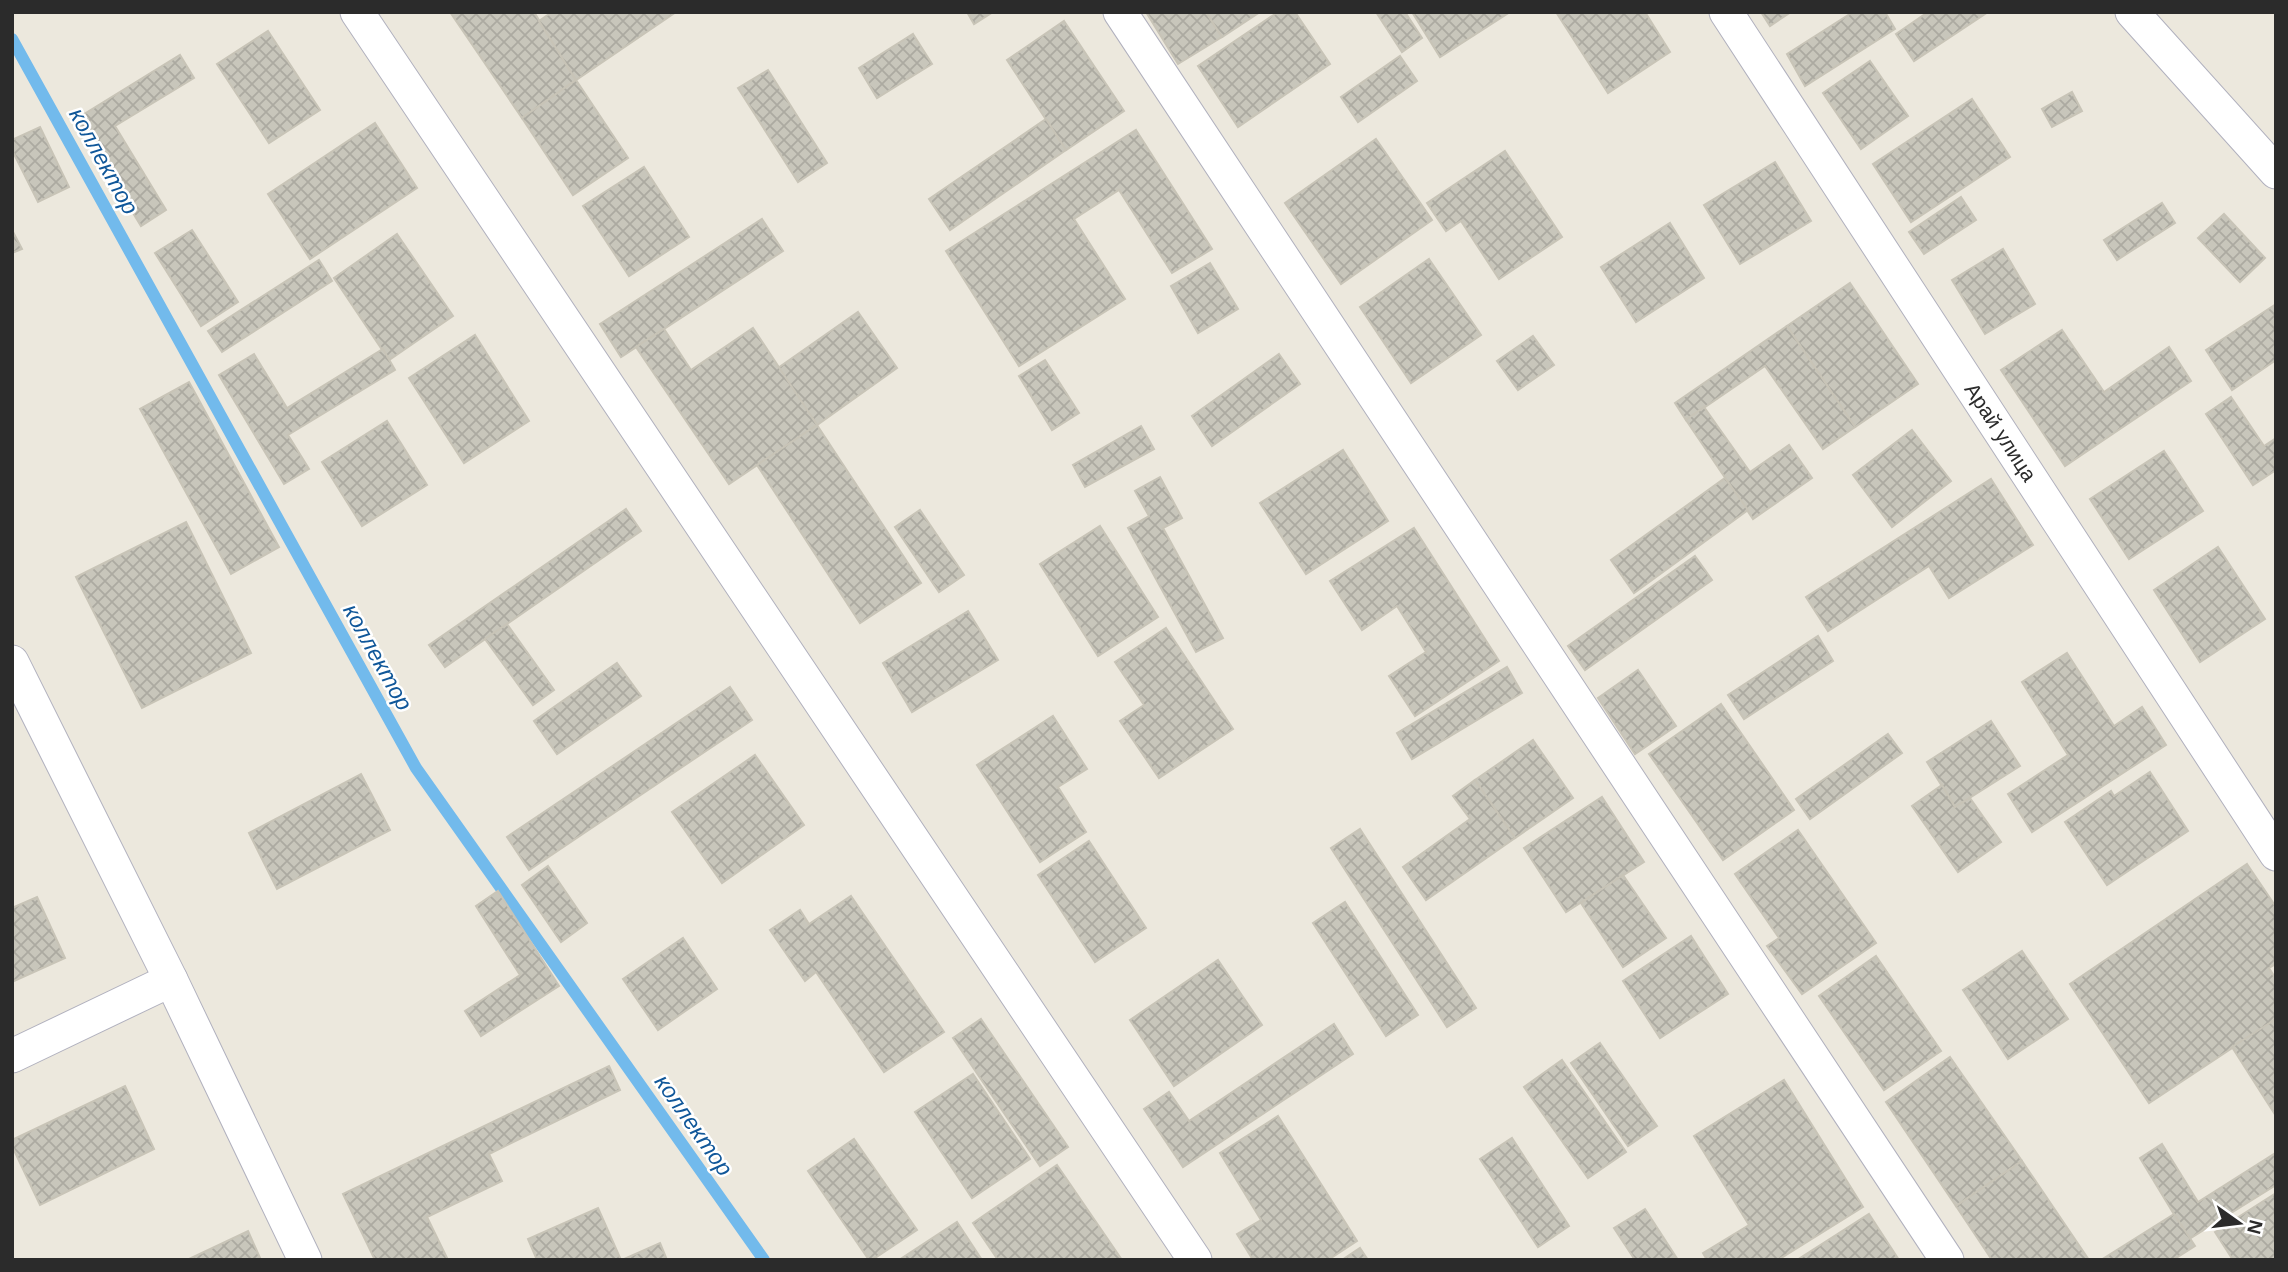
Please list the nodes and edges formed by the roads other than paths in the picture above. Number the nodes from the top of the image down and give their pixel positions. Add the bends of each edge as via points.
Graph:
1 (357, 12) edge
2 (1120, 12) edge
3 (1726, 12) edge
4 (2132, 12) edge
5 (2276, 172) edge
6 (12, 662) edge
7 (2276, 854) edge
8 (171, 980) junction
9 (12, 1056) edge
10 (305, 1260) edge
11 (1195, 1260) edge
12 (1947, 1260) edge

1 - 11 street
2 - 12 street
3 - 7 street, Арай улица
4 - 5 street
6 - 8 street
8 - 9 street
8 - 10 street

